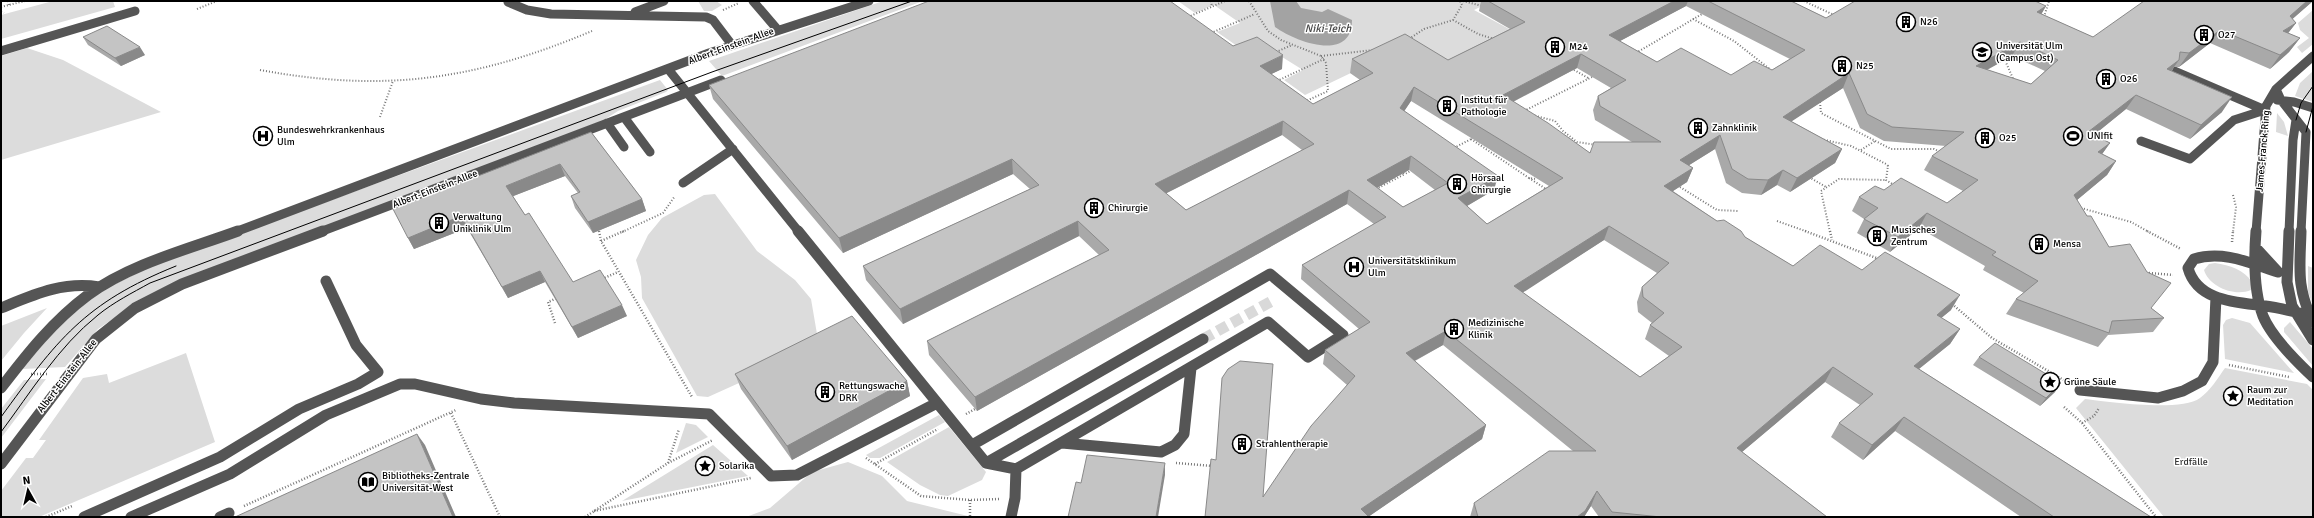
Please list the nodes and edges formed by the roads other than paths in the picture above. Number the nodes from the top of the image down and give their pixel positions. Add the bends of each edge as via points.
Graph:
1 (664, 1) edge
2 (753, 1) edge
3 (869, 1) edge
4 (508, 2) edge
5 (135, 11) dead end
6 (631, 14) junction
7 (777, 30) junction
8 (732, 45) junction
9 (1, 51) edge
10 (2313, 56) edge
11 (668, 69) junction
12 (2174, 71) edge
13 (726, 78) edge
14 (2276, 89) junction
15 (687, 93) junction
16 (2281, 100) junction
17 (2266, 106) junction
18 (2313, 108) edge
19 (624, 117) junction
20 (2296, 120) junction
21 (607, 123) junction
22 (2313, 134) edge
23 (2305, 140) junction
24 (2141, 141) dead end
25 (624, 147) dead end
26 (733, 149) junction
27 (650, 152) dead end
28 (683, 183) road end
29 (2255, 247) junction
30 (2255, 265) junction
31 (2278, 272) junction
32 (326, 280) dead end
33 (2287, 282) junction
34 (99, 287) junction
35 (2216, 297) junction
36 (2302, 299) junction
37 (2259, 305) junction
38 (1, 308) edge
39 (2295, 312) junction
40 (2311, 319) edge
41 (1203, 339) tunnel mouth
42 (2313, 340) edge
43 (1191, 368) junction
44 (2313, 377) edge
45 (1, 388) edge
46 (2080, 390) road end
47 (937, 403) junction
48 (1062, 443) junction
49 (972, 445) junction
50 (986, 463) junction
51 (1, 464) edge
52 (1016, 469) junction
53 (84, 517) edge
54 (131, 517) edge
55 (1011, 517) edge

1 - 6 street
2 - 7 street
3 - 7 street, Albert-Einstein-Allee
4 - 6 street via 526,10 551,14
5 - 9 street
6 - 8 street via 706,16 713,20
7 - 8 street, Albert-Einstein-Allee
8 - 11 street, Albert-Einstein-Allee
10 - 14 street, James-Franck-Ring
11 - 15 street
11 - 34 street, Albert-Einstein-Allee via 540,119 141,266
12 - 17 street
13 - 15 street, Albert-Einstein-Allee
14 - 16 street
14 - 17 street, James-Franck-Ring
15 - 19 street, Albert-Einstein-Allee
15 - 26 street
16 - 17 street
16 - 18 street
16 - 20 street
17 - 24 street via 2234,120 2190,159
17 - 29 street, James-Franck-Ring
19 - 21 street, Albert-Einstein-Allee
19 - 27 street
20 - 23 street via 2306,132
20 - 33 street
21 - 25 street
21 - 51 street, Albert-Einstein-Allee via 170,289 135,308 113,323 88,348
22 - 23 street
23 - 36 street via 2299,278
26 - 28 street
26 - 47 street
29 - 30 street, James-Franck-Ring
29 - 31 street
30 - 31 street
30 - 35 street via 2228,258 2204,256 2191,262 2188,268 2190,276 2201,289
30 - 37 street, James-Franck-Ring
31 - 33 street
32 - 53 street via 356,345 378,372 358,384 299,409 220,457
33 - 36 street
33 - 39 street
34 - 38 street via 62,287
34 - 45 street, Albert-Einstein-Allee via 57,320
35 - 37 street
35 - 46 street via 2213,362 2202,381 2183,391 2158,398
36 - 40 street
37 - 39 street
37 - 44 street, James-Franck-Ring via 2269,326
39 - 40 street
39 - 42 street
41 - 50 street
43 - 48 street
43 - 48 street via 1184,434 1175,445 1161,452
43 - 49 street via 1268,322 1308,357 1343,335 1270,274
47 - 49 street
47 - 54 street via 797,475 783,477 769,474 709,414 481,399 415,384 400,384 326,415 230,474
48 - 52 street
49 - 50 street
50 - 52 street
52 - 55 street via 1015,498

